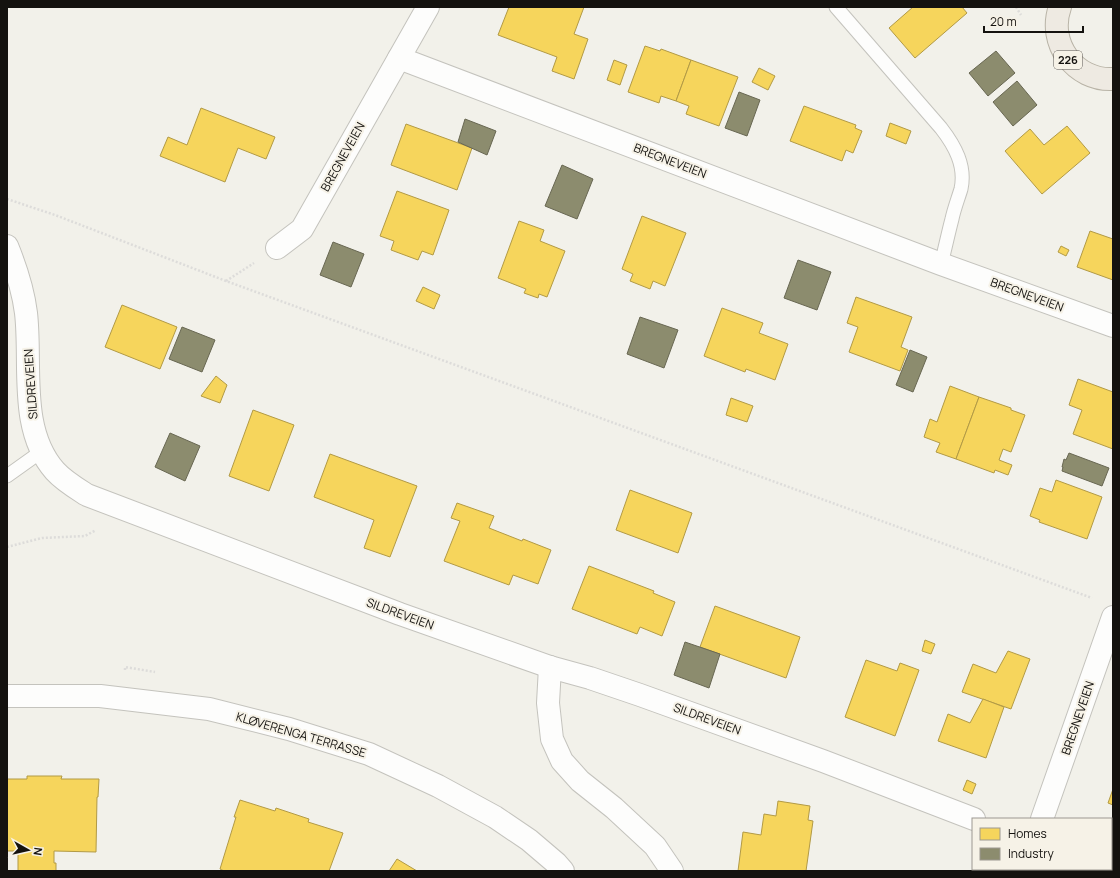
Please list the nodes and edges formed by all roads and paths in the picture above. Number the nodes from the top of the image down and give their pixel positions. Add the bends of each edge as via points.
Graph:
1 (428, 7) edge
2 (836, 7) edge
3 (1016, 7) edge
4 (1057, 9) edge
5 (1021, 15) dead end
6 (399, 58) junction
7 (1112, 79) edge
8 (7, 199) edge
9 (7, 246) edge
10 (277, 248) dead end
11 (941, 264) junction
12 (1113, 326) edge
13 (42, 451) junction
14 (7, 476) edge
15 (128, 512) junction
16 (7, 547) edge
17 (1098, 600) dead end
18 (1113, 617) edge
19 (550, 667) junction
20 (7, 696) edge
21 (972, 818) edge
22 (1042, 818) edge
23 (563, 871) edge
24 (672, 871) edge

1 - 6 street, BREGNEVEIEN
2 - 11 lane via 942,128 958,155 962,170 961,188
3 - 5 path
4 - 7 highway, 226 via 1056,30 1060,46 1068,60 1080,70 1095,77
6 - 10 street, BREGNEVEIEN via 302,229
6 - 11 street, BREGNEVEIEN
8 - 17 path
9 - 13 street, SILDREVEIEN via 22,290 31,412
11 - 12 street, BREGNEVEIEN
13 - 14 lane
13 - 15 street, SILDREVEIEN via 55,471 70,484 87,495
15 - 16 path via 85,536 42,538
15 - 19 street, SILDREVEIEN
18 - 22 street, BREGNEVEIEN
19 - 21 street, SILDREVEIEN via 647,697
19 - 24 street via 548,702 552,739 562,761 580,781 655,846
20 - 23 street, KLØVERENGA TERRASSE via 100,696 209,709 289,729 369,754 438,786 495,817 529,840

